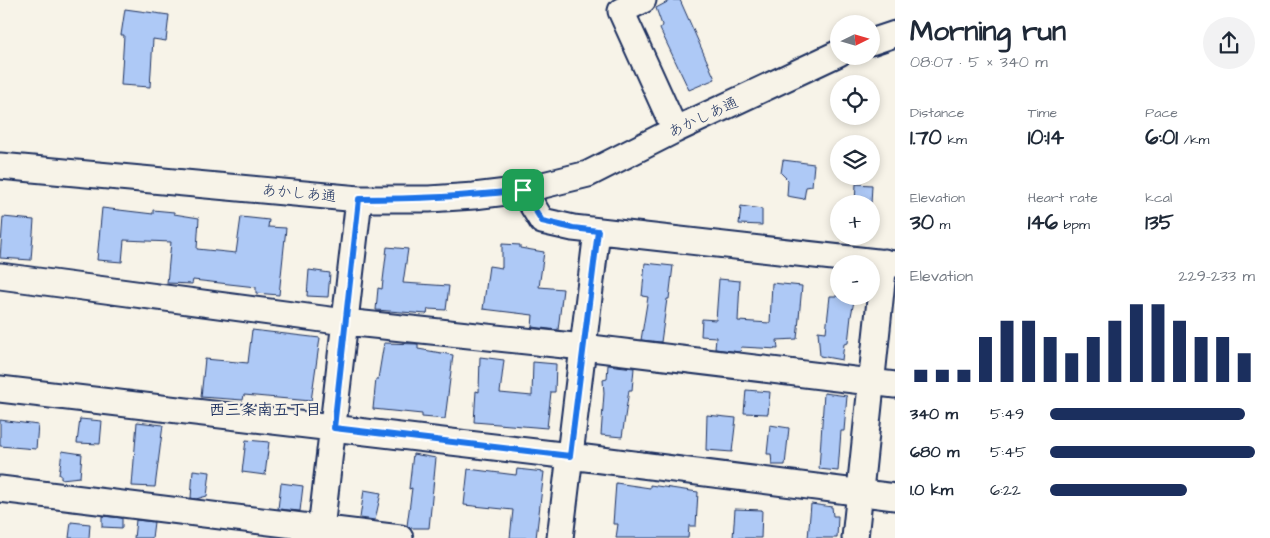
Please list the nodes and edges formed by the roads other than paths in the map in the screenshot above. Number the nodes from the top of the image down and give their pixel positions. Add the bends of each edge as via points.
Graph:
1 (643, 0) edge
2 (622, 6) edge
3 (895, 34) edge
4 (880, 39) edge
5 (830, 57) edge
6 (675, 130) junction
7 (0, 166) edge
8 (523, 190) junction
9 (359, 199) junction
10 (598, 231) junction
11 (890, 263) edge
12 (0, 276) edge
13 (345, 322) junction
14 (583, 347) junction
15 (883, 383) edge
16 (0, 389) edge
17 (334, 428) junction
18 (570, 456) junction
19 (0, 489) edge
20 (861, 493) junction
21 (895, 497) edge
22 (321, 533) edge
23 (400, 538) edge
24 (560, 538) edge
25 (856, 538) edge

1 - 2 street
2 - 6 street
3 - 4 street
5 - 6 street, あかしあ通
6 - 8 street, あかしあ通 via 588,174
7 - 9 street, あかしあ通
8 - 9 street, あかしあ通 via 429,199
8 - 10 street via 542,221
9 - 13 street
10 - 11 street
10 - 14 street
11 - 15 street
12 - 13 street
13 - 14 street
13 - 17 street
14 - 15 street
14 - 18 street
15 - 20 street
16 - 17 street
17 - 18 street
17 - 22 street
18 - 20 street
18 - 24 street
19 - 22 street
20 - 21 street
20 - 25 street
22 - 23 street

